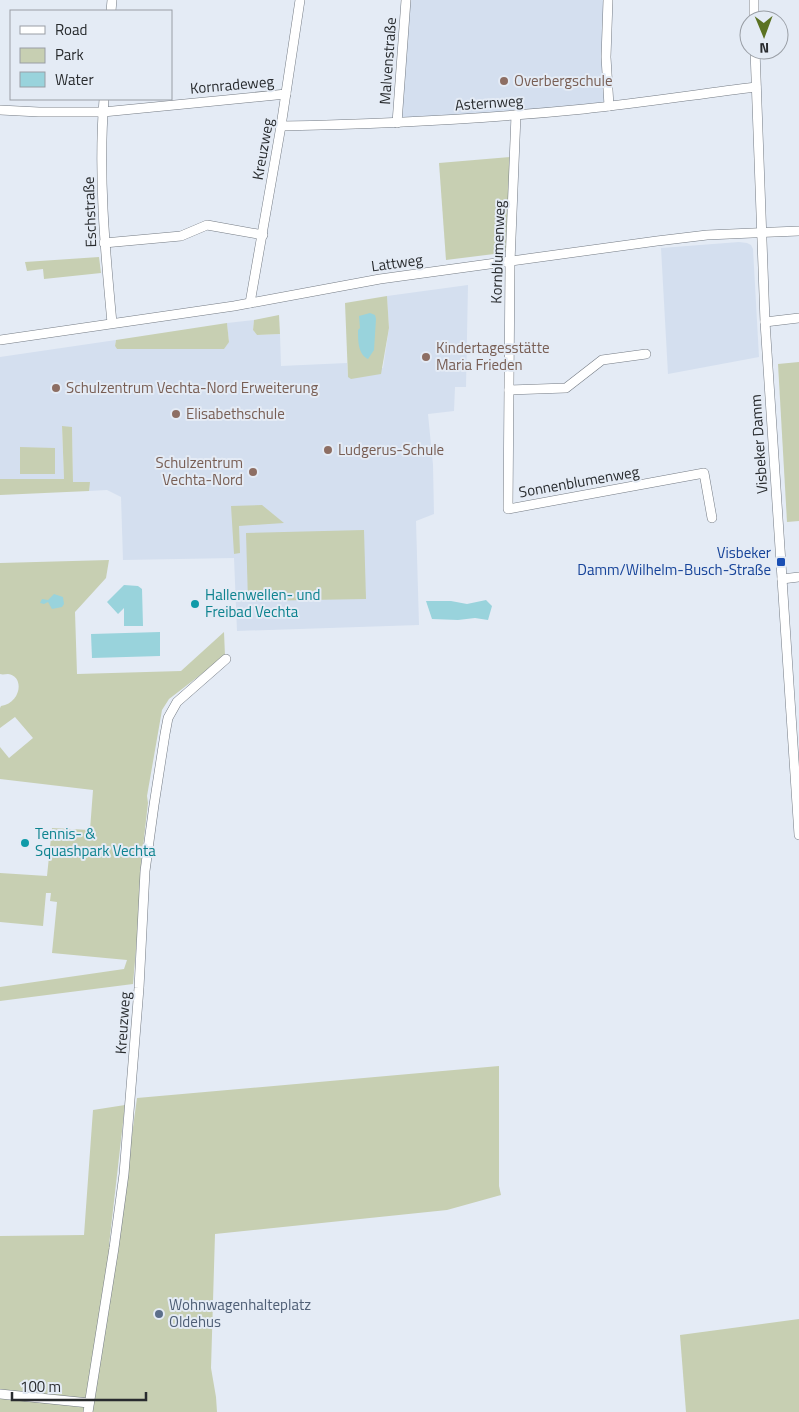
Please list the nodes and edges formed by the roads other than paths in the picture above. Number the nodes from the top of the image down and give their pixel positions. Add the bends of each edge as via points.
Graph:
1 (300, 0) edge
2 (406, 0) edge
3 (608, 0) edge
4 (755, 60) edge
5 (756, 87) junction
6 (286, 94) junction
7 (104, 100) edge
8 (609, 106) junction
9 (0, 110) edge
10 (103, 112) junction
11 (516, 115) junction
12 (397, 124) junction
13 (281, 126) junction
14 (799, 231) edge
15 (761, 234) junction
16 (262, 235) junction
17 (104, 243) junction
18 (510, 262) junction
19 (250, 303) junction
20 (799, 318) edge
21 (765, 322) junction
22 (112, 323) junction
23 (0, 340) edge
24 (646, 354) dead end
25 (509, 390) junction
26 (508, 458) joint
27 (712, 518) dead end
28 (799, 577) edge
29 (782, 580) junction
30 (226, 659) dead end
31 (799, 835) edge
32 (0, 1394) edge
33 (89, 1408) edge

1 - 6 street, Kreuzweg
2 - 12 street, Malvenstraße
3 - 8 street
4 - 5 street, Visbeker Damm
5 - 8 street, Asternweg
5 - 15 street, Visbeker Damm
6 - 10 street, Kornradeweg
6 - 13 street, Kreuzweg
7 - 10 street, Eschstraße
8 - 11 street, Asternweg
9 - 10 street, Kornradeweg
10 - 17 street, Eschstraße
11 - 12 street, Asternweg
11 - 18 street, Kornblumenweg
12 - 13 street, Asternweg
13 - 16 street, Kreuzweg
14 - 15 street, Lattweg
15 - 18 street, Lattweg via 684,237
15 - 21 street, Visbeker Damm
16 - 17 street via 207,225 181,236
16 - 19 street, Kreuzweg
17 - 22 street, Eschstraße
18 - 19 street, Lattweg via 380,279
18 - 25 street, Kornblumenweg
19 - 22 street, Lattweg
20 - 21 street
21 - 29 street, Visbeker Damm
22 - 23 street, Lattweg
24 - 25 street via 602,360 566,388
25 - 26 street, Kornblumenweg
26 - 27 street, Sonnenblumenweg via 508,509 704,473
28 - 29 street
29 - 31 street, Visbeker Damm
30 - 33 street, Kreuzweg via 177,702 168,718 165,734 145,870 124,1174
32 - 33 street

